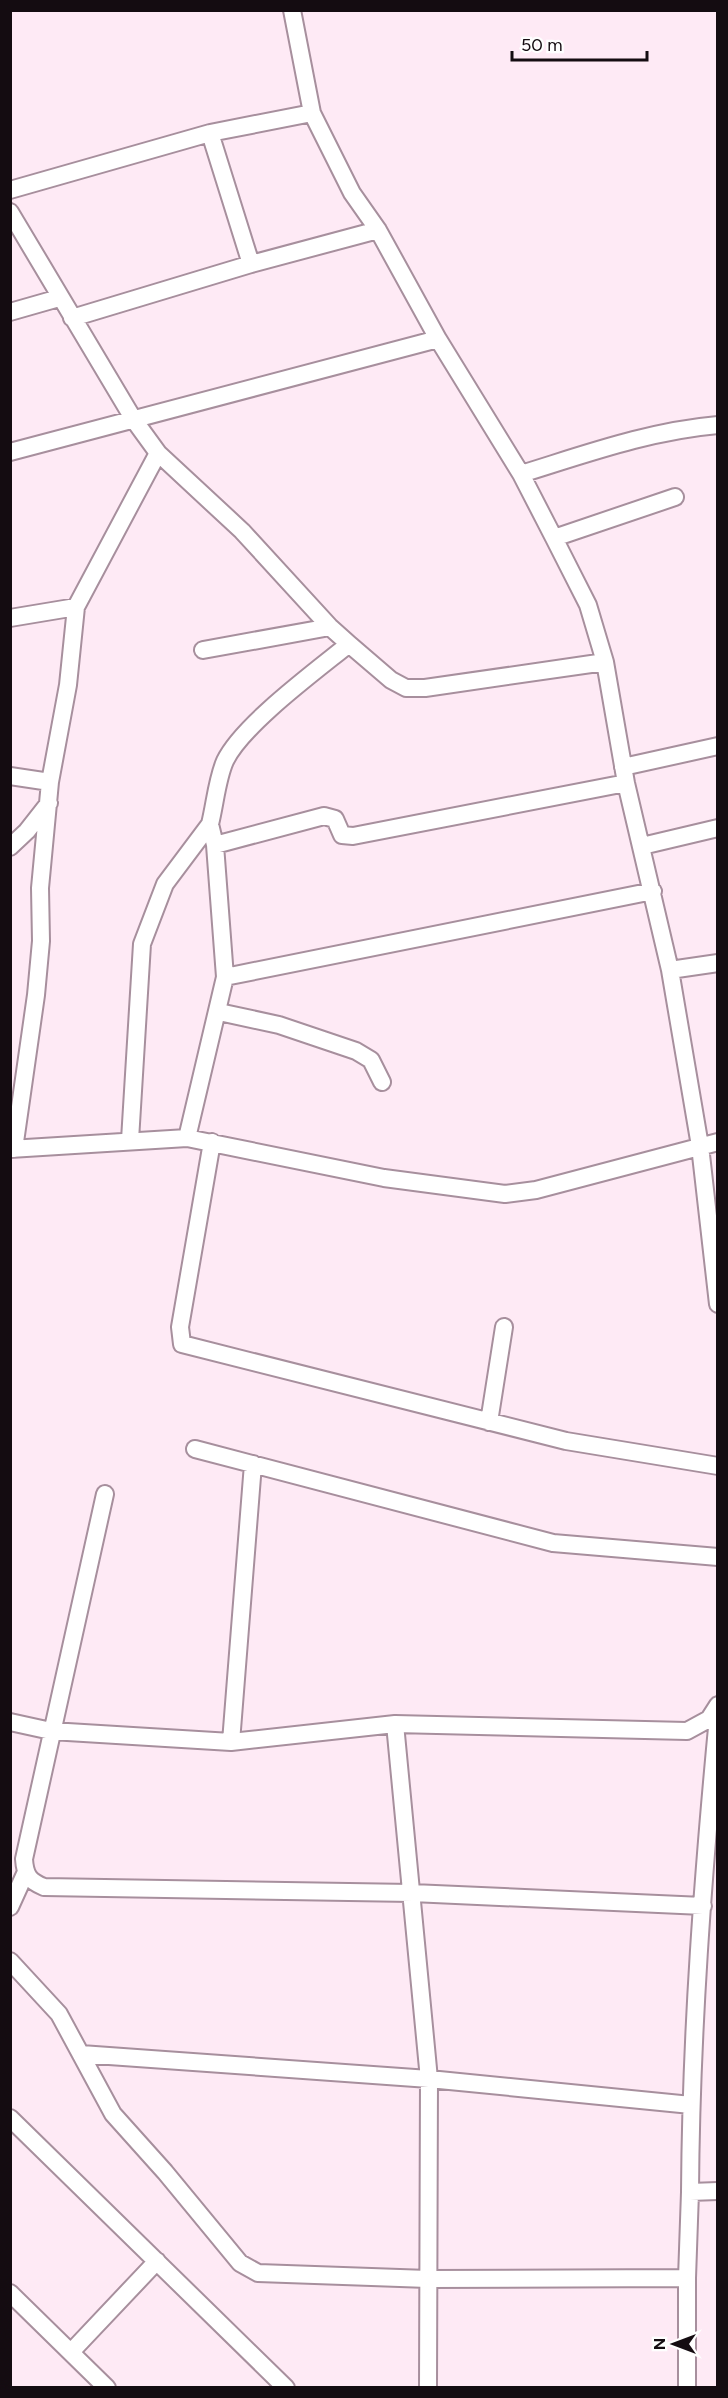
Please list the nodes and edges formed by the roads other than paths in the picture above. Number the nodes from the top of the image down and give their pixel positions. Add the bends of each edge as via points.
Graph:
1 (292, 10) edge
2 (312, 113) junction
3 (210, 133) junction
4 (10, 190) edge
5 (10, 212) edge
6 (378, 230) junction
7 (251, 264) junction
8 (59, 298) junction
9 (10, 312) edge
10 (72, 318) junction
11 (438, 339) junction
12 (134, 420) junction
13 (717, 425) edge
14 (10, 452) edge
15 (158, 453) junction
16 (521, 474) junction
17 (675, 497) dead end
18 (554, 538) junction
19 (76, 607) junction
20 (10, 618) edge
21 (330, 627) junction
22 (349, 644) junction
23 (203, 650) dead end
24 (605, 662) junction
25 (717, 746) edge
26 (624, 775) junction
27 (10, 776) edge
28 (50, 782) junction
29 (49, 802) junction
30 (210, 824) junction
31 (717, 828) edge
32 (215, 845) junction
33 (642, 846) junction
34 (10, 847) edge
35 (653, 891) junction
36 (717, 963) edge
37 (670, 970) junction
38 (225, 977) junction
39 (219, 1012) junction
40 (382, 1082) dead end
41 (187, 1138) junction
42 (130, 1140) junction
43 (212, 1142) junction
44 (717, 1142) edge
45 (700, 1146) junction
46 (12, 1149) edge
47 (717, 1284) edge
48 (717, 1304) edge
49 (504, 1327) dead end
50 (489, 1422) junction
51 (195, 1449) dead end
52 (253, 1464) junction
53 (717, 1466) edge
54 (105, 1494) dead end
55 (717, 1557) edge
56 (717, 1705) edge
57 (717, 1717) edge
58 (10, 1722) edge
59 (395, 1724) junction
60 (51, 1731) junction
61 (231, 1742) junction
62 (712, 1848) edge
63 (25, 1874) junction
64 (412, 1893) junction
65 (703, 1906) junction
66 (10, 1907) edge
67 (10, 1961) edge
68 (81, 2054) junction
69 (429, 2079) junction
70 (691, 2105) junction
71 (10, 2118) edge
72 (717, 2191) edge
73 (690, 2192) junction
74 (158, 2261) junction
75 (687, 2278) junction
76 (428, 2279) junction
77 (10, 2293) edge
78 (71, 2352) junction
79 (107, 2388) edge
80 (286, 2388) edge
81 (428, 2388) edge
82 (687, 2388) edge

1 - 2 street
2 - 3 street
2 - 6 street via 352,193
3 - 4 street
3 - 7 street
5 - 8 street
6 - 7 street
6 - 11 street
7 - 10 street
8 - 9 street
8 - 10 street
10 - 12 street
11 - 12 street
11 - 16 street
12 - 14 street
12 - 15 street
13 - 16 street via 637,438
15 - 19 street
15 - 21 street via 242,531
16 - 18 street
17 - 18 street
18 - 24 street via 588,605
19 - 20 street
19 - 28 street via 68,685
21 - 22 street
21 - 23 street
22 - 24 street via 406,688
22 - 30 street via 290,691 234,746 225,762
24 - 26 street
25 - 26 street
26 - 32 street via 346,837 334,819 324,816
26 - 33 street
27 - 28 street
28 - 29 street
29 - 34 street
29 - 46 street via 40,888 41,942 36,995
30 - 32 street
30 - 42 street via 165,884 142,944
31 - 33 street
32 - 38 street
33 - 35 street
35 - 37 street
35 - 38 street
36 - 37 street
37 - 45 street
38 - 39 street
39 - 40 street via 279,1025 356,1051 371,1060
39 - 41 street
41 - 42 street
41 - 43 street
42 - 46 street
43 - 45 street via 384,1178 505,1194 536,1190
43 - 50 street via 184,1299 182,1344
44 - 45 street
45 - 47 street
47 - 48 street
49 - 50 street
50 - 53 street via 566,1441
51 - 52 street
52 - 55 street via 553,1543
52 - 61 street
54 - 60 street
56 - 59 street via 709,1719 687,1731
57 - 62 street
58 - 60 street
59 - 61 street
59 - 64 street
60 - 61 street
60 - 63 street via 24,1859
62 - 65 street
63 - 64 street via 44,1887
63 - 66 street
64 - 65 street
64 - 69 street
65 - 70 street
67 - 68 street via 59,2014
68 - 69 street
68 - 76 street via 113,2114 240,2263 258,2273
69 - 70 street
69 - 76 street
70 - 73 street
71 - 74 street
72 - 73 street
73 - 75 street
74 - 78 street
74 - 80 street
75 - 76 street
75 - 82 street
76 - 81 street
77 - 78 street
78 - 79 street

